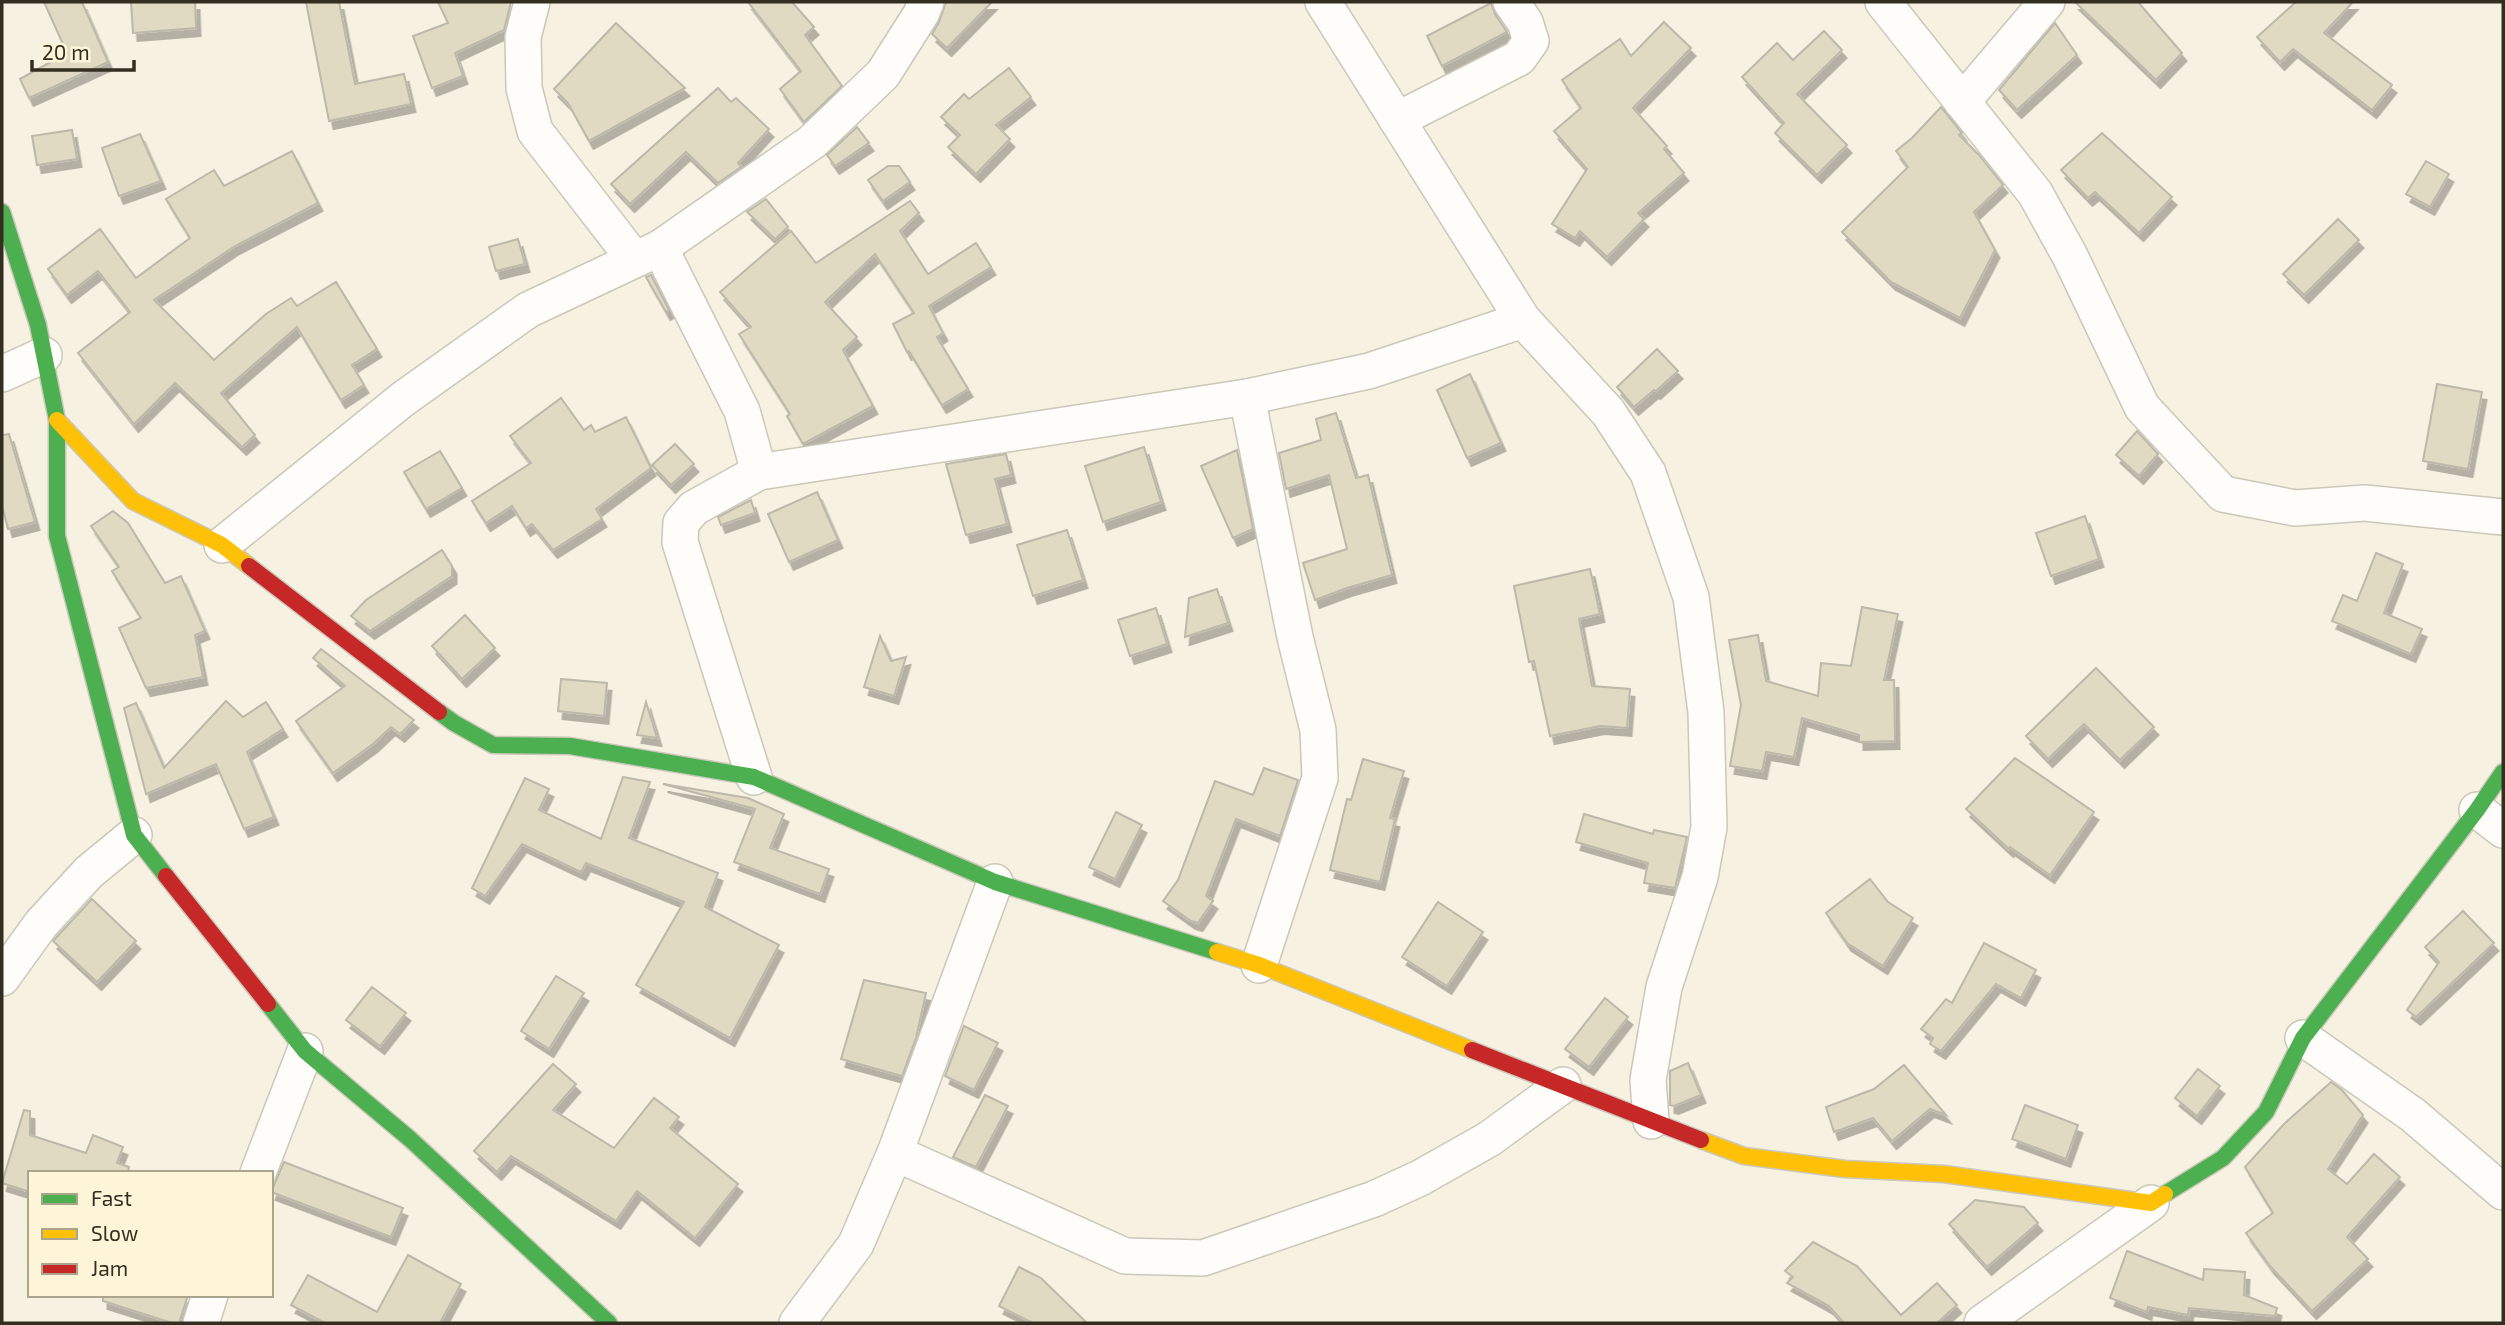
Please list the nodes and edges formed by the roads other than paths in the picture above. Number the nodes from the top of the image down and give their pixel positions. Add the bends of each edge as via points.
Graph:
1 (533, 2) edge
2 (926, 2) edge
3 (1323, 2) edge
4 (1511, 2) edge
5 (1883, 2) edge
6 (2047, 2) edge
7 (1962, 102) junction
8 (1398, 120) junction
9 (2, 212) edge
10 (647, 253) junction
11 (1523, 320) junction
12 (44, 355) junction
13 (2, 374) edge
14 (1247, 397) junction
15 (57, 420) junction
16 (760, 472) junction
17 (2503, 517) edge
18 (222, 545) junction
19 (2503, 772) edge
20 (754, 776) junction
21 (2490, 820) edge
22 (134, 835) junction
23 (995, 882) junction
24 (1259, 965) junction
25 (2, 978) edge
26 (2303, 1038) junction
27 (305, 1051) junction
28 (1563, 1085) junction
29 (1651, 1121) junction
30 (895, 1153) junction
31 (259, 1171) edge
32 (2503, 1192) edge
33 (2151, 1203) junction
34 (209, 1297) edge
35 (201, 1323) edge
36 (609, 1323) edge
37 (797, 1323) edge
38 (1982, 1323) edge

1 - 10 street via 523,37 524,88 534,131
2 - 10 street via 883,74 812,142
3 - 8 street
4 - 8 street via 1531,41 1519,58
5 - 7 street
6 - 7 street
7 - 17 street via 2035,193 2142,407 2224,494 2295,508 2365,503
8 - 11 street
9 - 12 street
10 - 16 street via 742,411
10 - 18 street via 528,310 403,399
11 - 14 street via 1369,371
11 - 29 street via 1608,412 1648,473 1691,597 1706,712 1709,827 1700,877 1664,987 1648,1080
12 - 13 street
12 - 15 street
14 - 16 street
14 - 24 street via 1318,730 1320,778
15 - 18 street via 133,500
15 - 22 street via 57,536
16 - 20 street via 694,508 681,523 680,542
18 - 20 street via 454,723 494,745 570,746
19 - 21 street
20 - 23 street
21 - 26 street
22 - 25 street via 89,872 41,924
22 - 27 street
23 - 24 street
23 - 30 street
24 - 28 street
26 - 32 street via 2413,1115
26 - 33 street via 2266,1112 2223,1158
27 - 31 street
27 - 36 street via 410,1139
28 - 29 street
28 - 30 street via 1489,1139 1420,1178 1374,1199 1203,1258 1125,1256
29 - 33 street via 1744,1156 1944,1174
30 - 37 street via 856,1244
33 - 38 street
34 - 35 street

